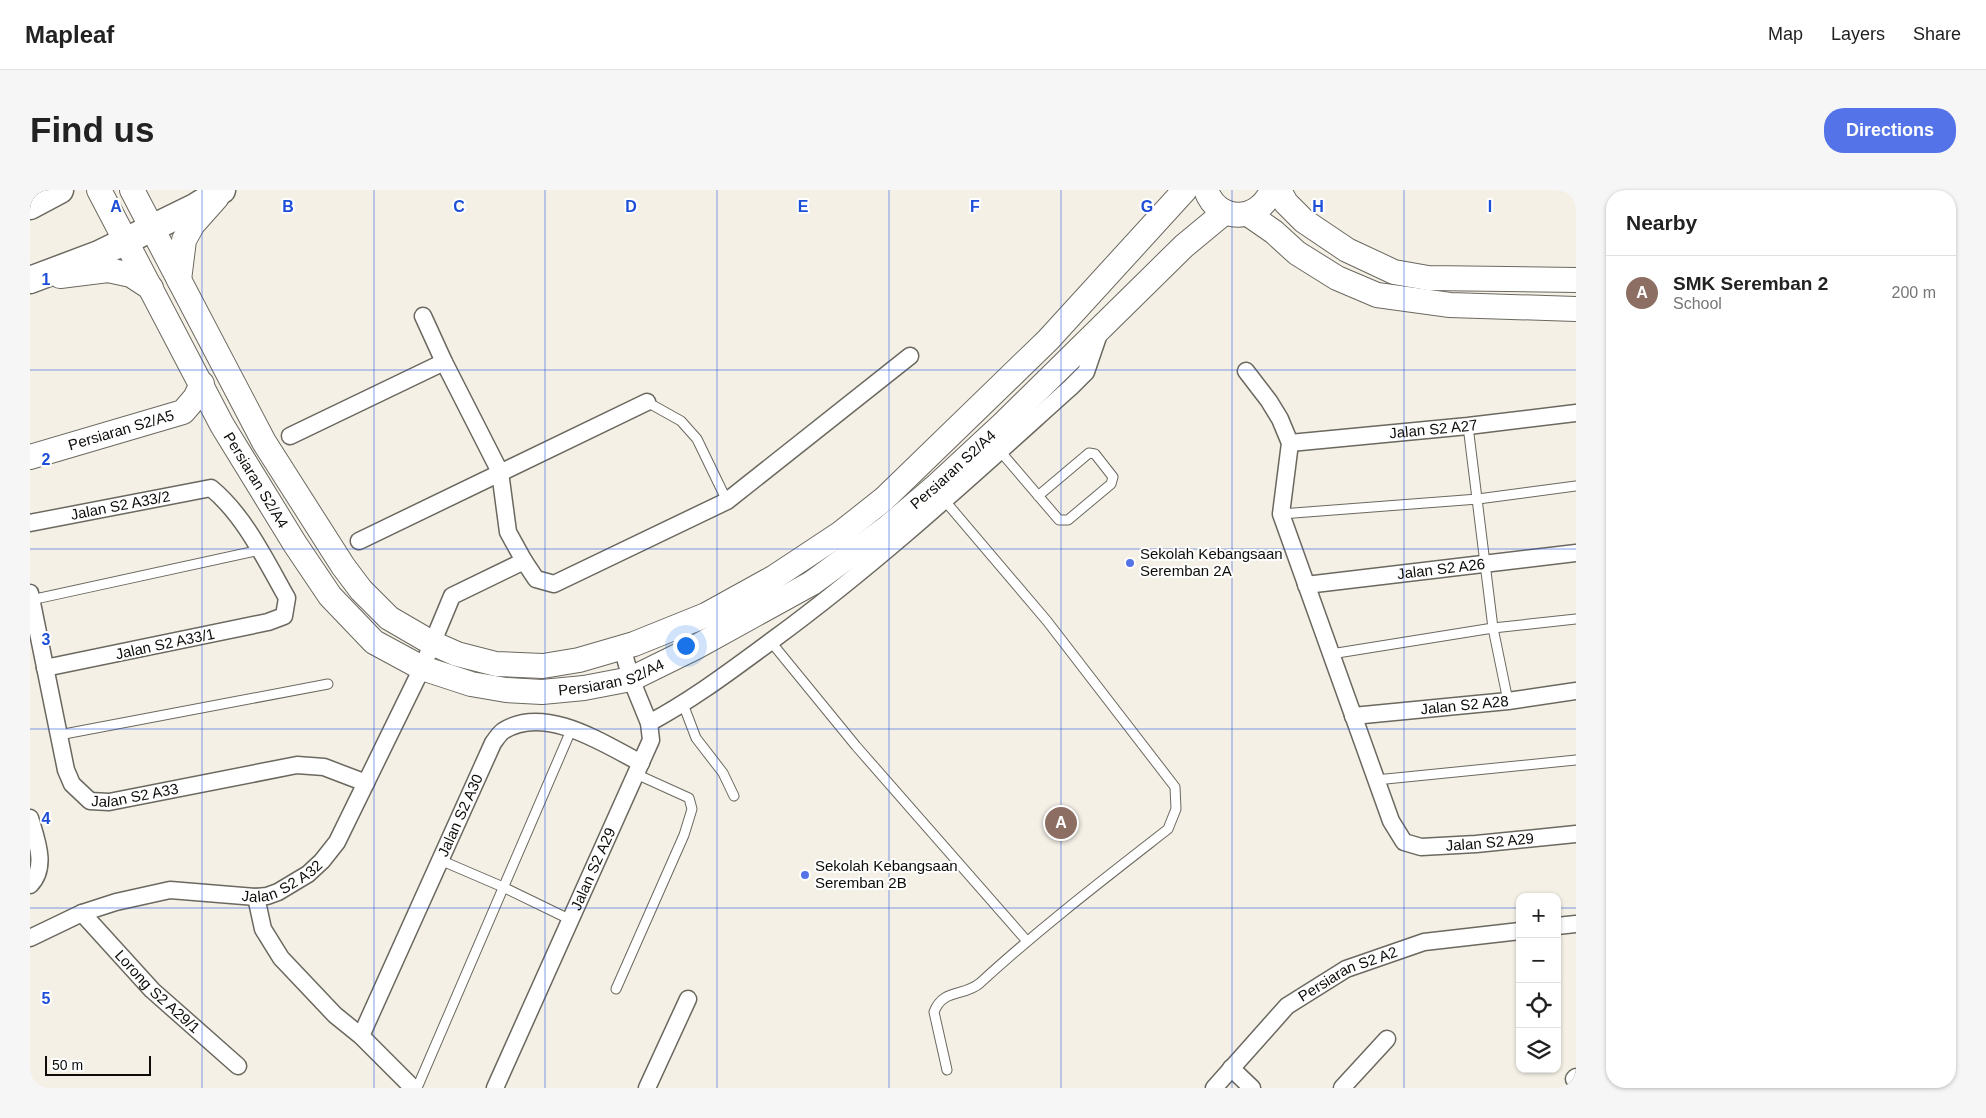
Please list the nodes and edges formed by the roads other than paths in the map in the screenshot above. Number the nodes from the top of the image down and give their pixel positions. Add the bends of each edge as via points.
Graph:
1 (60, 190) edge
2 (99, 190) edge
3 (132, 190) edge
4 (223, 190) edge
5 (1186, 190) edge
6 (1206, 190) edge
7 (1272, 190) edge
8 (1279, 190) edge
9 (30, 206) edge
10 (1237, 213) junction
11 (152, 229) junction
12 (126, 241) junction
13 (30, 280) edge
14 (179, 280) junction
15 (1576, 280) edge
16 (151, 288) junction
17 (1576, 309) edge
18 (423, 316) dead end
19 (1102, 327) junction
20 (910, 356) dead end
21 (444, 362) junction
22 (1246, 371) dead end
23 (202, 384) junction
24 (647, 402) joint
25 (182, 412) junction
26 (1576, 413) edge
27 (222, 425) junction
28 (1468, 426) junction
29 (290, 436) dead end
30 (1290, 443) junction
31 (1000, 451) junction
32 (30, 457) edge
33 (500, 472) junction
34 (1576, 486) edge
35 (939, 494) junction
36 (1038, 496) junction
37 (1478, 499) junction
38 (727, 501) junction
39 (1281, 514) junction
40 (30, 524) edge
41 (359, 541) dead end
42 (260, 550) junction
43 (1576, 553) edge
44 (524, 561) junction
45 (1484, 564) junction
46 (1306, 585) junction
47 (31, 597) edge
48 (1576, 618) edge
49 (1493, 628) junction
50 (771, 642) junction
51 (432, 643) junction
52 (622, 647) junction
53 (1331, 654) junction
54 (45, 668) junction
55 (422, 668) junction
56 (631, 679) junction
57 (328, 684) dead end
58 (1576, 691) edge
59 (1508, 701) junction
60 (683, 704) junction
61 (1353, 716) junction
62 (649, 723) junction
63 (572, 728) junction
64 (58, 735) junction
65 (1576, 760) edge
66 (639, 768) junction
67 (1376, 780) junction
68 (366, 783) junction
69 (734, 796) dead end
70 (30, 818) edge
71 (1576, 834) edge
72 (440, 860) junction
73 (30, 885) edge
74 (503, 887) junction
75 (256, 897) junction
76 (82, 913) junction
77 (571, 920) junction
78 (1576, 924) edge
79 (1561, 926) edge
80 (1516, 931) edge
81 (30, 938) edge
82 (1026, 940) junction
83 (616, 989) dead end
84 (688, 999) dead end
85 (361, 1036) junction
86 (1387, 1039) dead end
87 (238, 1066) dead end
88 (1231, 1068) junction
89 (947, 1070) dead end
90 (413, 1088) edge
91 (417, 1088) edge
92 (495, 1088) edge
93 (647, 1088) edge
94 (1214, 1088) edge
95 (1252, 1088) edge
96 (1342, 1088) edge

1 - 9 main road
2 - 12 main road, Persiaran S2/A4
3 - 11 main road, Persiaran S2/A4
4 - 11 main road
4 - 14 main road via 193,224 184,240
5 - 52 main road, Persiaran S2/A4 via 1048,340 884,499 841,534 773,578 706,615
6 - 10 main road via 1216,206
7 - 10 main road, Persiaran S2/A4 via 1258,209
8 - 15 main road via 1286,203 1304,221 1348,250 1394,272 1428,278
10 - 17 main road via 1274,232 1297,253 1329,273 1377,295 1450,305
10 - 19 main road, Persiaran S2/A4 via 1184,246
11 - 12 main road
11 - 14 main road, Persiaran S2/A4
12 - 13 main road
12 - 16 main road, Persiaran S2/A4
13 - 16 main road via 108,270 131,275
14 - 51 main road, Persiaran S2/A4 via 264,442 343,566 388,618
16 - 23 main road, Persiaran S2/A4
18 - 21 street
19 - 31 street via 1086,372
19 - 35 main road, Persiaran S2/A4 via 1003,424
20 - 38 street
21 - 29 street
21 - 33 street
22 - 30 street via 1280,419
23 - 25 main road, Persiaran S2/A5
23 - 27 main road, Persiaran S2/A4
24 - 33 street
24 - 38 lane via 681,421 697,440
25 - 27 main road, Persiaran S2/A5
25 - 32 main road, Persiaran S2/A5
26 - 28 street, Jalan S2 A27
27 - 55 main road, Persiaran S2/A4 via 330,596 374,642
28 - 30 street, Jalan S2 A27
28 - 37 lane
30 - 39 street
31 - 35 street
31 - 36 lane
33 - 41 street
33 - 44 street via 508,532
34 - 37 lane
35 - 50 street via 842,587
35 - 56 main road, Persiaran S2/A4 via 812,583
35 - 82 lane via 1047,621 1175,787 1176,809 1168,829
36 - 36 lane via 1059,520 1068,520 1111,484 1113,477 1095,454 1089,453
37 - 39 lane
37 - 45 lane
38 - 44 street via 554,584 536,579
39 - 46 street
40 - 42 street, Jalan S2 A33/2 via 211,488 227,501
42 - 47 lane
42 - 54 street, Jalan S2 A33/1 via 287,598 284,616
43 - 45 street, Jalan S2 A26
44 - 51 street, Jalan S2 A32 via 452,596
45 - 46 street, Jalan S2 A26
45 - 49 lane
46 - 53 street
47 - 54 street, Jalan S2 A33
48 - 49 lane
49 - 53 lane
49 - 59 lane
50 - 60 street
50 - 82 lane via 856,746
51 - 52 main road, Persiaran S2/A4 via 457,654 496,664 543,666 579,660
51 - 55 street, Jalan S2 A32
52 - 56 street, Jalan S2 A29
53 - 61 street
54 - 64 street, Jalan S2 A33
55 - 56 main road, Persiaran S2/A4 via 471,684 542,692
55 - 68 street, Jalan S2 A32
56 - 62 street, Jalan S2 A29
57 - 64 lane
58 - 59 street, Jalan S2 A28
59 - 61 street, Jalan S2 A28
60 - 62 street
60 - 69 lane via 696,738 723,773
61 - 67 street
62 - 66 street, Jalan S2 A29 via 651,740
63 - 66 street, Jalan S2 A30
63 - 72 street, Jalan S2 A30 via 539,722 517,725 502,732 493,743
63 - 74 lane
64 - 68 street, Jalan S2 A33 via 72,784 90,801 108,802 298,765 324,767
65 - 67 lane
66 - 77 street, Jalan S2 A29
66 - 83 lane via 689,798 692,809 684,835
67 - 71 street, Jalan S2 A29 via 1391,821 1404,842 1421,847
68 - 75 street, Jalan S2 A32 via 337,842 322,861 294,884
70 - 73 street via 40,857 39,870
72 - 74 lane
72 - 85 street, Jalan S2 A30
74 - 77 lane
74 - 91 lane
75 - 76 street, Jalan S2 A32 via 170,890
75 - 85 street via 263,928 281,958
76 - 81 street, Jalan S2 A32
76 - 87 street, Lorong S2 A29/1 via 152,990
77 - 92 street, Jalan S2 A29
78 - 79 street
80 - 88 street, Persiaran S2 A2 via 1424,942 1346,969 1287,1006
82 - 89 lane via 975,987 945,996 937,1003 934,1012
84 - 93 street
85 - 90 street
86 - 96 street
88 - 94 street, Persiaran S2 A2
88 - 95 street

